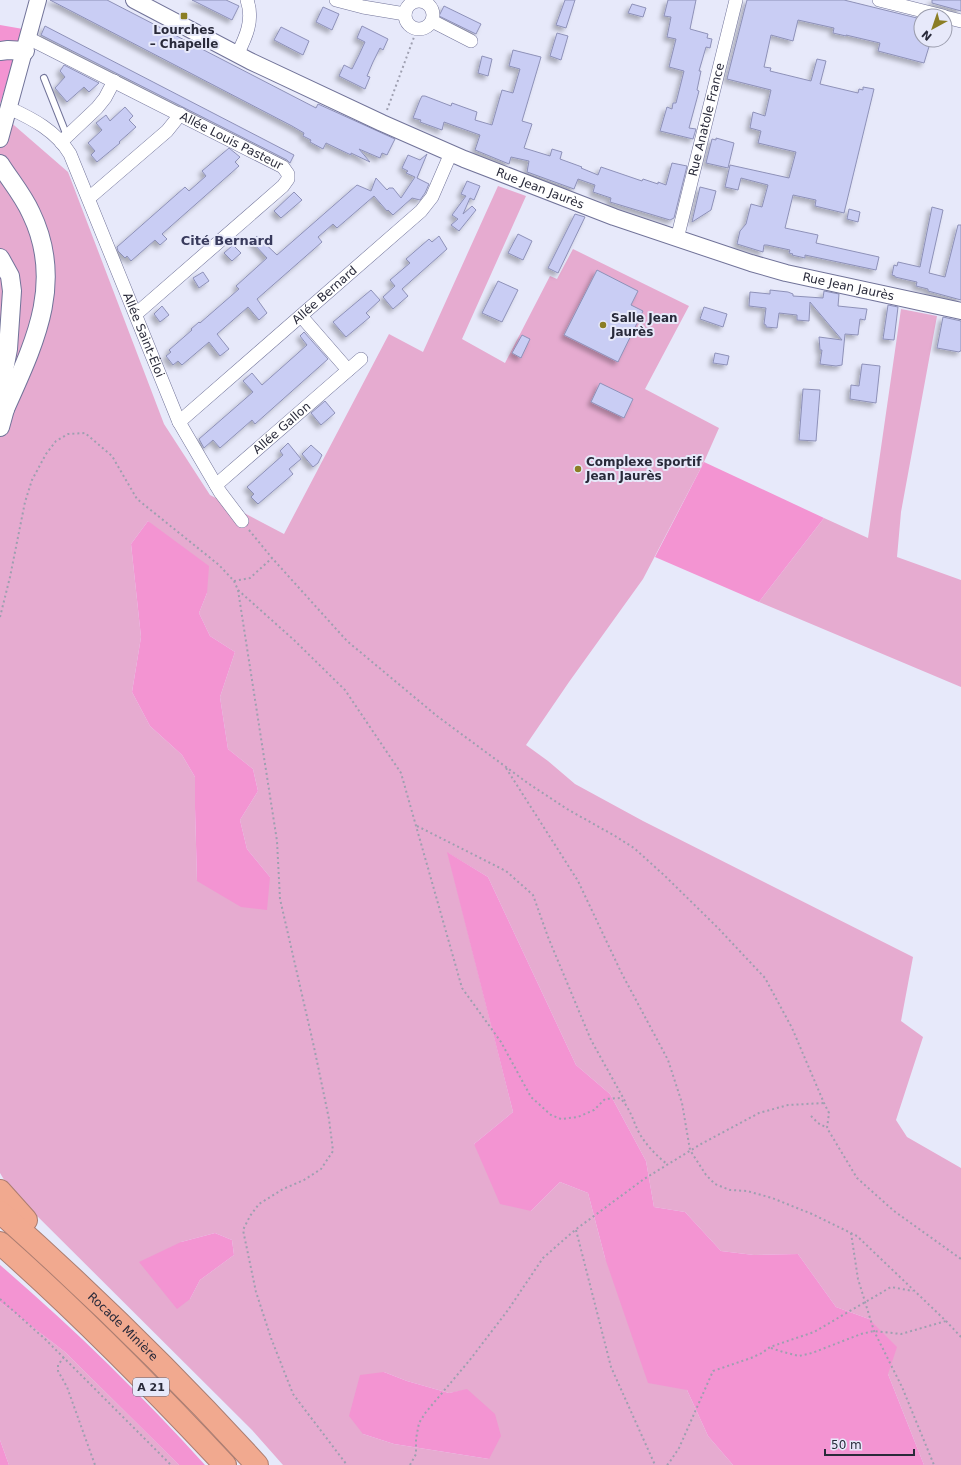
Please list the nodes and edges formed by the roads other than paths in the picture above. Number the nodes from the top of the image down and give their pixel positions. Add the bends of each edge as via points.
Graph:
1 (38, 0) edge
2 (248, 0) edge
3 (336, 0) edge
4 (736, 0) edge
5 (879, 0) edge
6 (137, 1) edge
7 (422, 1) edge
8 (913, 8) edge
9 (405, 14) junction
10 (432, 21) junction
11 (471, 41) dead end
12 (26, 44) junction
13 (0, 51) edge
14 (237, 55) junction
15 (44, 78) dead end
16 (114, 81) junction
17 (9, 108) junction
18 (180, 114) junction
19 (1, 135) edge
20 (64, 139) junction
21 (451, 153) junction
22 (0, 164) edge
23 (0, 184) edge
24 (89, 198) junction
25 (677, 239) junction
26 (0, 258) edge
27 (961, 311) edge
28 (136, 314) junction
29 (301, 316) junction
30 (360, 359) dead end
31 (348, 370) junction
32 (0, 391) edge
33 (5, 409) junction
34 (179, 422) junction
35 (0, 427) edge
36 (216, 485) junction
37 (242, 521) road end
38 (0, 1191) edge
39 (0, 1212) edge
40 (0, 1243) edge
41 (123, 1327) junction
42 (225, 1465) edge
43 (257, 1465) edge

1 - 12 street
2 - 14 street via 250,21
3 - 9 street
4 - 25 street, Rue Anatole France
5 - 8 street
6 - 14 street, Rue Jean Jaurès
7 - 9 street via 408,6
7 - 10 street via 430,5
9 - 10 street via 408,24 417,29 427,27
10 - 11 street
12 - 13 main road
12 - 16 street, Allée Louis Pasteur
12 - 17 street
14 - 21 street, Rue Jean Jaurès
15 - 20 lane
16 - 18 street, Allée Louis Pasteur
16 - 20 street via 102,102
17 - 19 street
17 - 20 street, Allée Saint-Éloi
18 - 24 street via 167,130
18 - 28 street, Allée Louis Pasteur via 283,167 289,176 283,186
20 - 24 street, Allée Saint-Éloi
21 - 25 street, Rue Jean Jaurès
21 - 29 street, Allée Bernard via 426,206
22 - 33 main road via 35,222 43,249 46,278 44,309 36,337
23 - 33 main road via 26,231 34,269 32,308
24 - 28 street, Allée Saint-Éloi
25 - 27 street, Rue Jean Jaurès via 786,273
26 - 32 main road via 10,276 12,291 8,349
28 - 34 street, Allée Saint-Éloi
29 - 31 street
29 - 34 street, Allée Bernard
30 - 31 street, Allée Gallon
31 - 36 street, Allée Gallon
33 - 35 main road
34 - 36 street, Allée Saint-Éloi
36 - 37 street, Allée Saint-Éloi
38 - 41 highway via 102,1296
39 - 41 highway, Rocade Minière / A 21
40 - 42 highway, Rocade Minière / A 21 via 125,1361
41 - 43 highway, Rocade Minière / A 21

